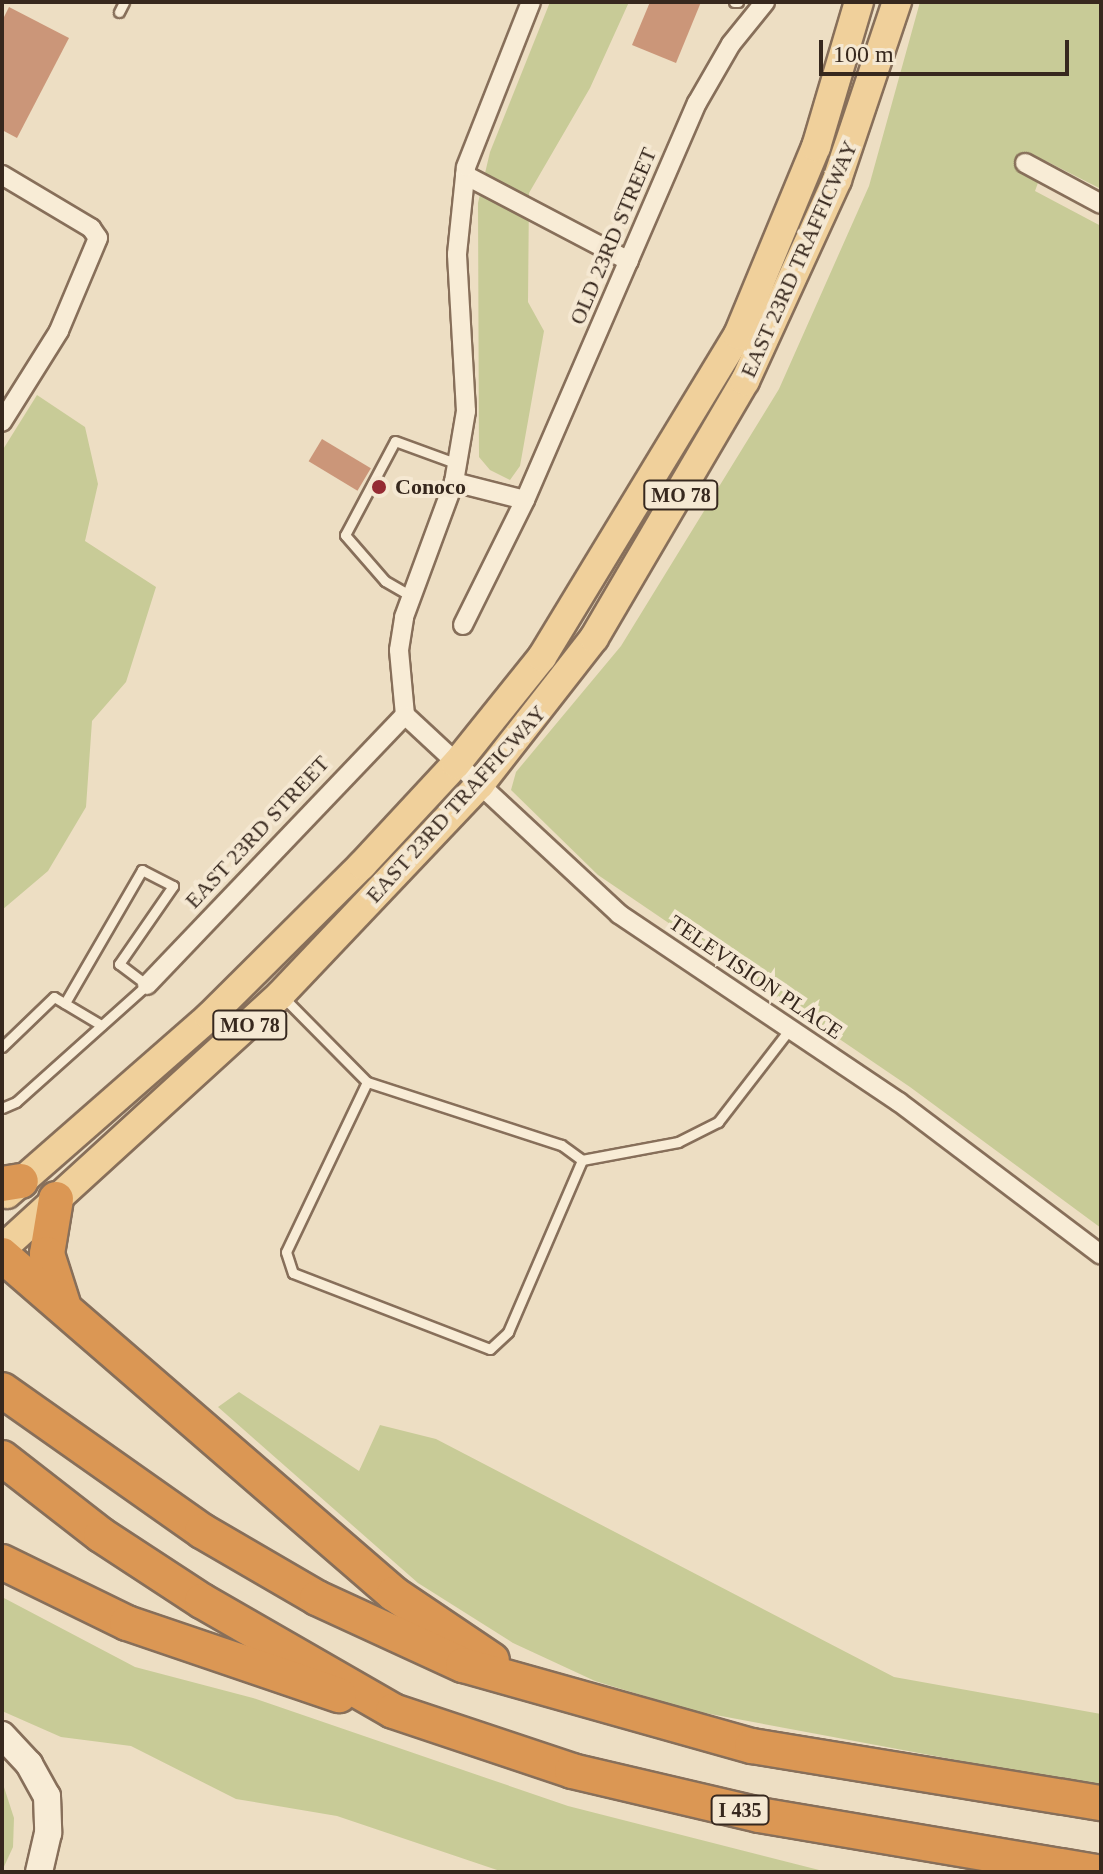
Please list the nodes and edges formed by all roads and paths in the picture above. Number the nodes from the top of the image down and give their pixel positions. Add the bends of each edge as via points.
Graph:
1 (124, 2) edge
2 (531, 2) edge
3 (765, 2) edge
4 (859, 2) edge
5 (897, 2) edge
6 (119, 12) dead end
7 (1025, 163) dead end
8 (2, 175) edge
9 (465, 175) junction
10 (1101, 204) edge
11 (629, 261) junction
12 (2, 422) edge
13 (456, 473) junction
14 (525, 500) junction
15 (411, 596) junction
16 (463, 625) dead end
17 (405, 715) junction
18 (456, 764) junction
19 (480, 784) junction
20 (147, 985) junction
21 (281, 994) junction
22 (65, 1003) junction
23 (101, 1025) junction
24 (790, 1029) junction
25 (2, 1047) edge
26 (367, 1082) junction
27 (2, 1108) edge
28 (582, 1160) junction
29 (8, 1188) edge
30 (56, 1199) junction
31 (2, 1249) edge
32 (2, 1255) edge
33 (1101, 1255) edge
34 (63, 1304) junction
35 (2, 1390) edge
36 (2, 1458) edge
37 (2, 1562) edge
38 (532, 1688) junction
39 (393, 1711) junction
40 (2, 1735) edge
41 (1101, 1803) edge
42 (39, 1872) edge
43 (1096, 1872) edge

1 - 6 lane
2 - 9 street
3 - 11 street, OLD 23RD STREET via 731,44 697,103
4 - 18 main road, EAST 23RD TRAFFICWAY / MO 78 via 816,147 738,335 542,657
5 - 19 main road, EAST 23RD TRAFFICWAY / MO 78 via 837,180 745,381 594,638
7 - 10 street
8 - 12 street via 79,220 98,238 59,331
9 - 11 street
9 - 13 street via 457,254 466,411
11 - 14 street, OLD 23RD STREET
13 - 14 street
13 - 15 street
13 - 15 lane via 395,441 345,535 385,581
14 - 16 street
15 - 17 street via 399,650
17 - 18 street, TELEVISION PLACE
17 - 20 street, EAST 23RD STREET
18 - 19 street, TELEVISION PLACE
18 - 29 main road, EAST 23RD TRAFFICWAY / MO 78 via 209,1017
19 - 21 main road, EAST 23RD TRAFFICWAY / MO 78
19 - 24 street, TELEVISION PLACE via 619,914
20 - 22 lane via 119,964 173,886 142,870
20 - 23 lane
21 - 26 lane
21 - 30 main road, EAST 23RD TRAFFICWAY / MO 78
22 - 23 lane
22 - 25 lane via 54,997
23 - 27 lane via 16,1102
24 - 28 lane via 718,1122 678,1142
24 - 33 street, TELEVISION PLACE via 899,1102
26 - 28 lane via 561,1145
26 - 28 lane via 286,1252 293,1273 490,1349 508,1332
30 - 31 main road, EAST 23RD TRAFFICWAY / MO 78
30 - 34 highway via 47,1254
32 - 34 highway
34 - 38 highway via 394,1594
35 - 38 highway via 202,1531 317,1598 463,1665
36 - 39 highway, I 435 via 101,1535 202,1601
37 - 39 highway via 127,1623
38 - 41 highway via 752,1746
39 - 43 highway, I 435 via 572,1771 759,1815
40 - 42 main road via 29,1764 47,1796 48,1833

